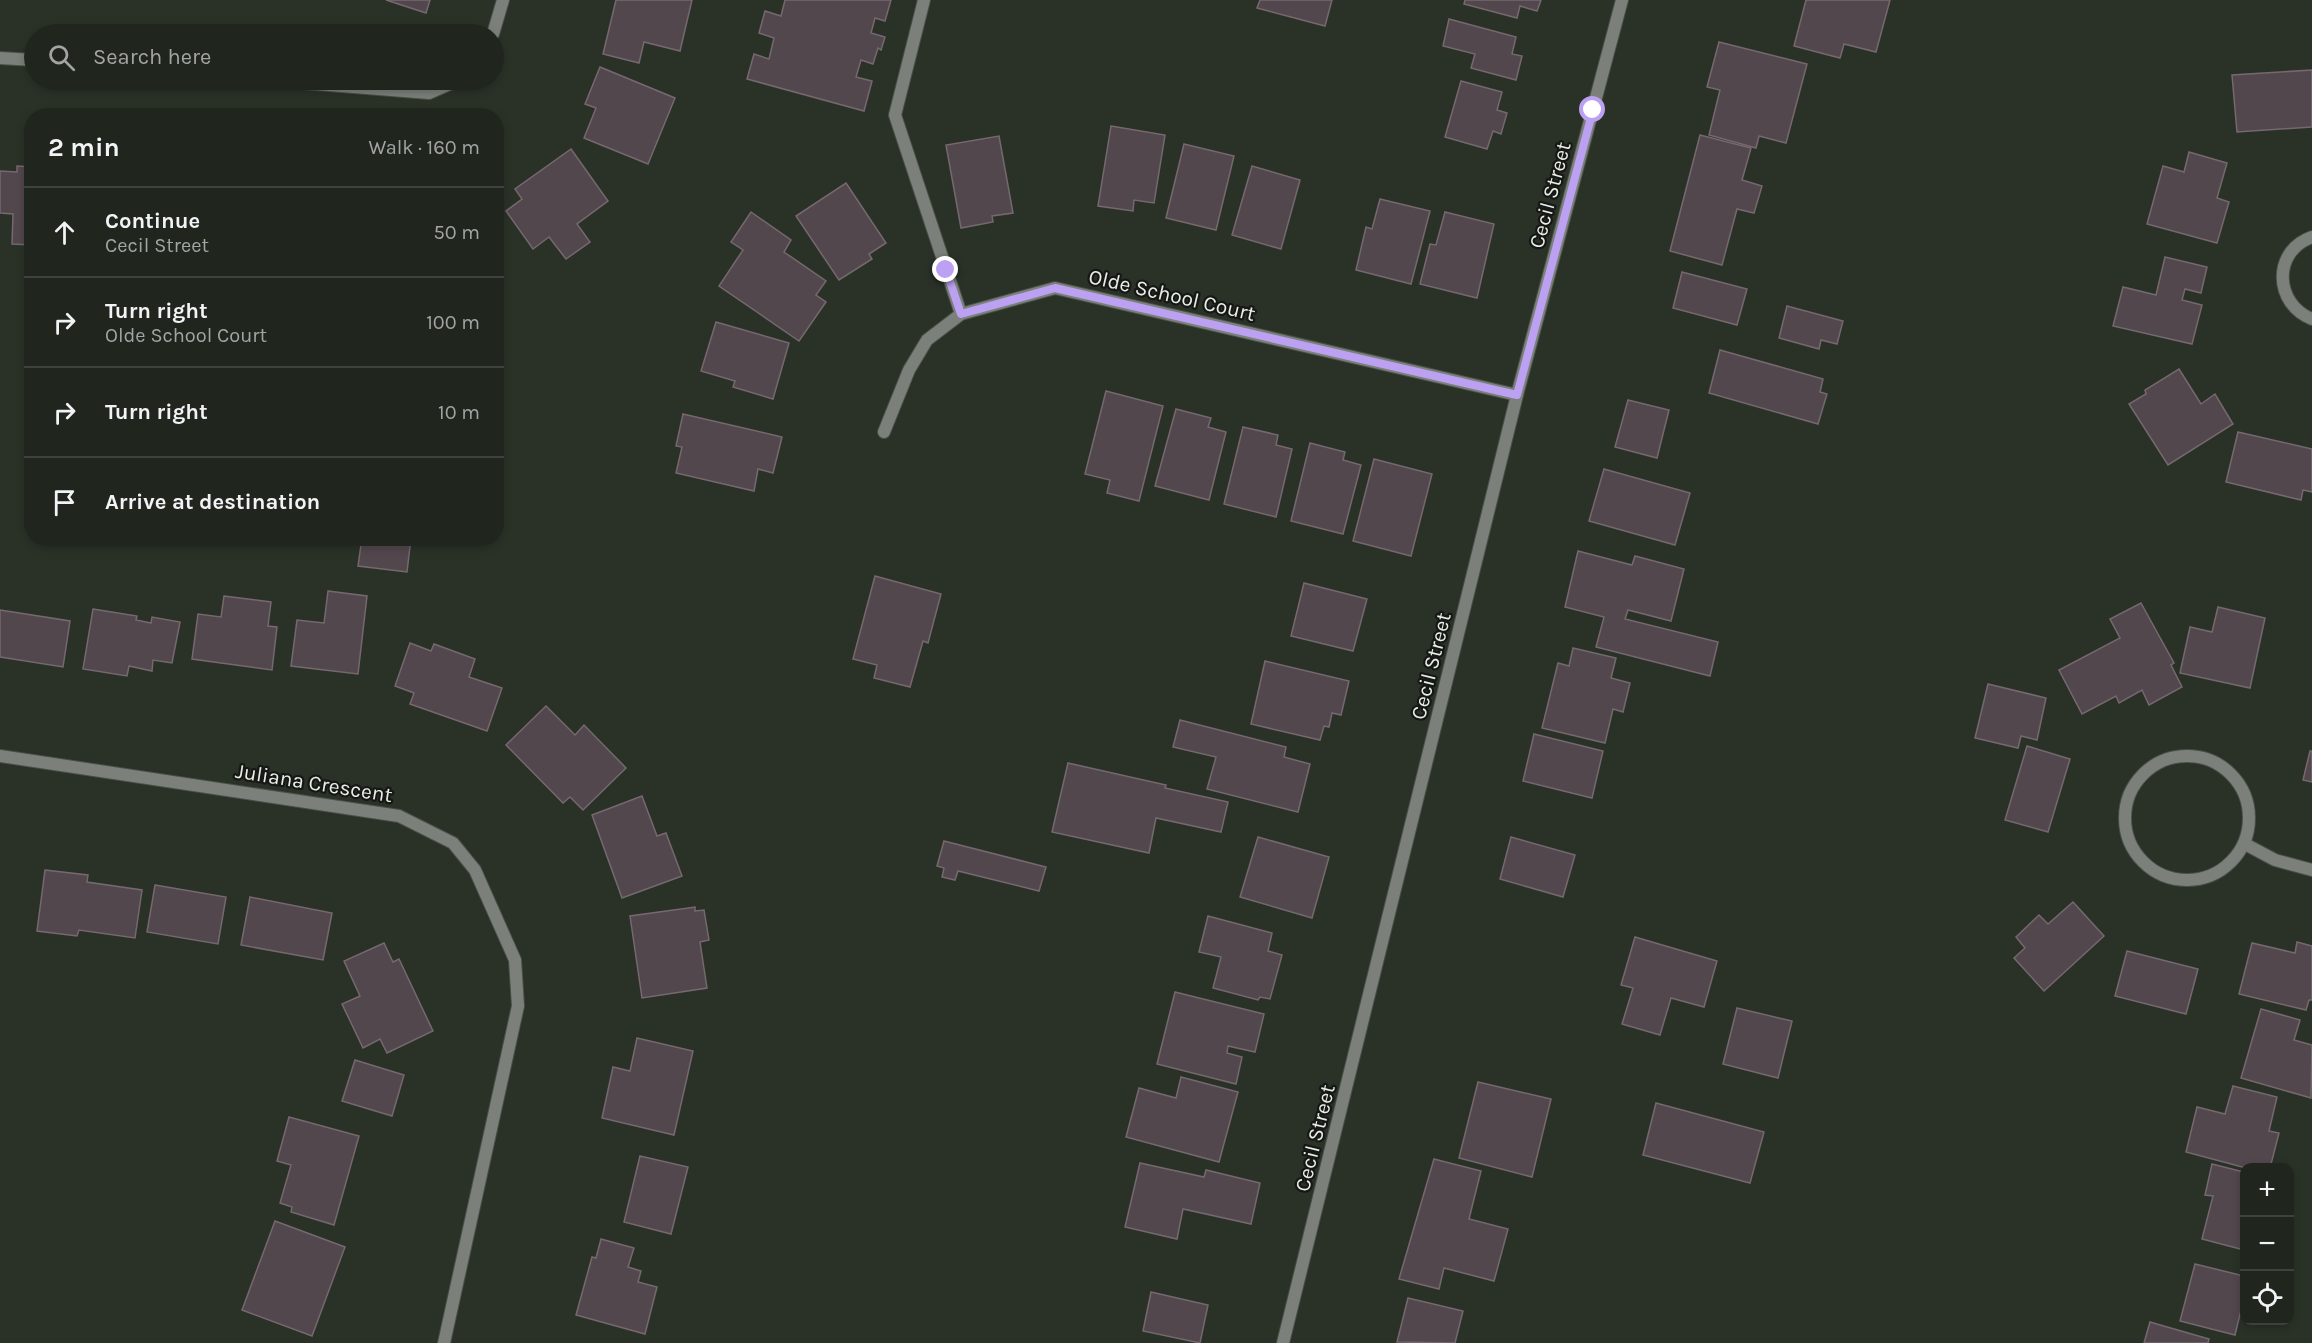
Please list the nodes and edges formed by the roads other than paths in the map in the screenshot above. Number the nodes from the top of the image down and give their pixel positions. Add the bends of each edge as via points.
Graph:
1 (503, 0) edge
2 (924, 0) edge
3 (1622, 0) edge
4 (496, 24) edge
5 (0, 58) edge
6 (24, 59) edge
7 (391, 90) edge
8 (436, 90) edge
9 (2312, 237) edge
10 (961, 314) junction
11 (2312, 320) edge
12 (1517, 395) junction
13 (884, 432) dead end
14 (0, 756) edge
15 (2245, 844) junction
16 (2312, 870) edge
17 (444, 1343) edge
18 (1284, 1343) edge

1 - 4 street
2 - 10 street via 895,116
3 - 12 street, Cecil Street
5 - 6 street
7 - 8 street
9 - 11 street via 2296,245 2282,272 2288,301
10 - 12 street, Olde School Court via 1055,288
10 - 13 street, Olde School Court via 927,340 909,370
12 - 18 street, Cecil Street
14 - 17 street, Juliana Crescent via 399,816 453,843 475,870 515,960 518,1006
15 - 15 street via 2250,823 2248,802 2239,783 2224,767 2205,758 2184,755 2145,771 2132,788 2125,808 2125,829 2131,848 2160,875 2179,881 2199,880 2234,861
15 - 16 street via 2274,860

